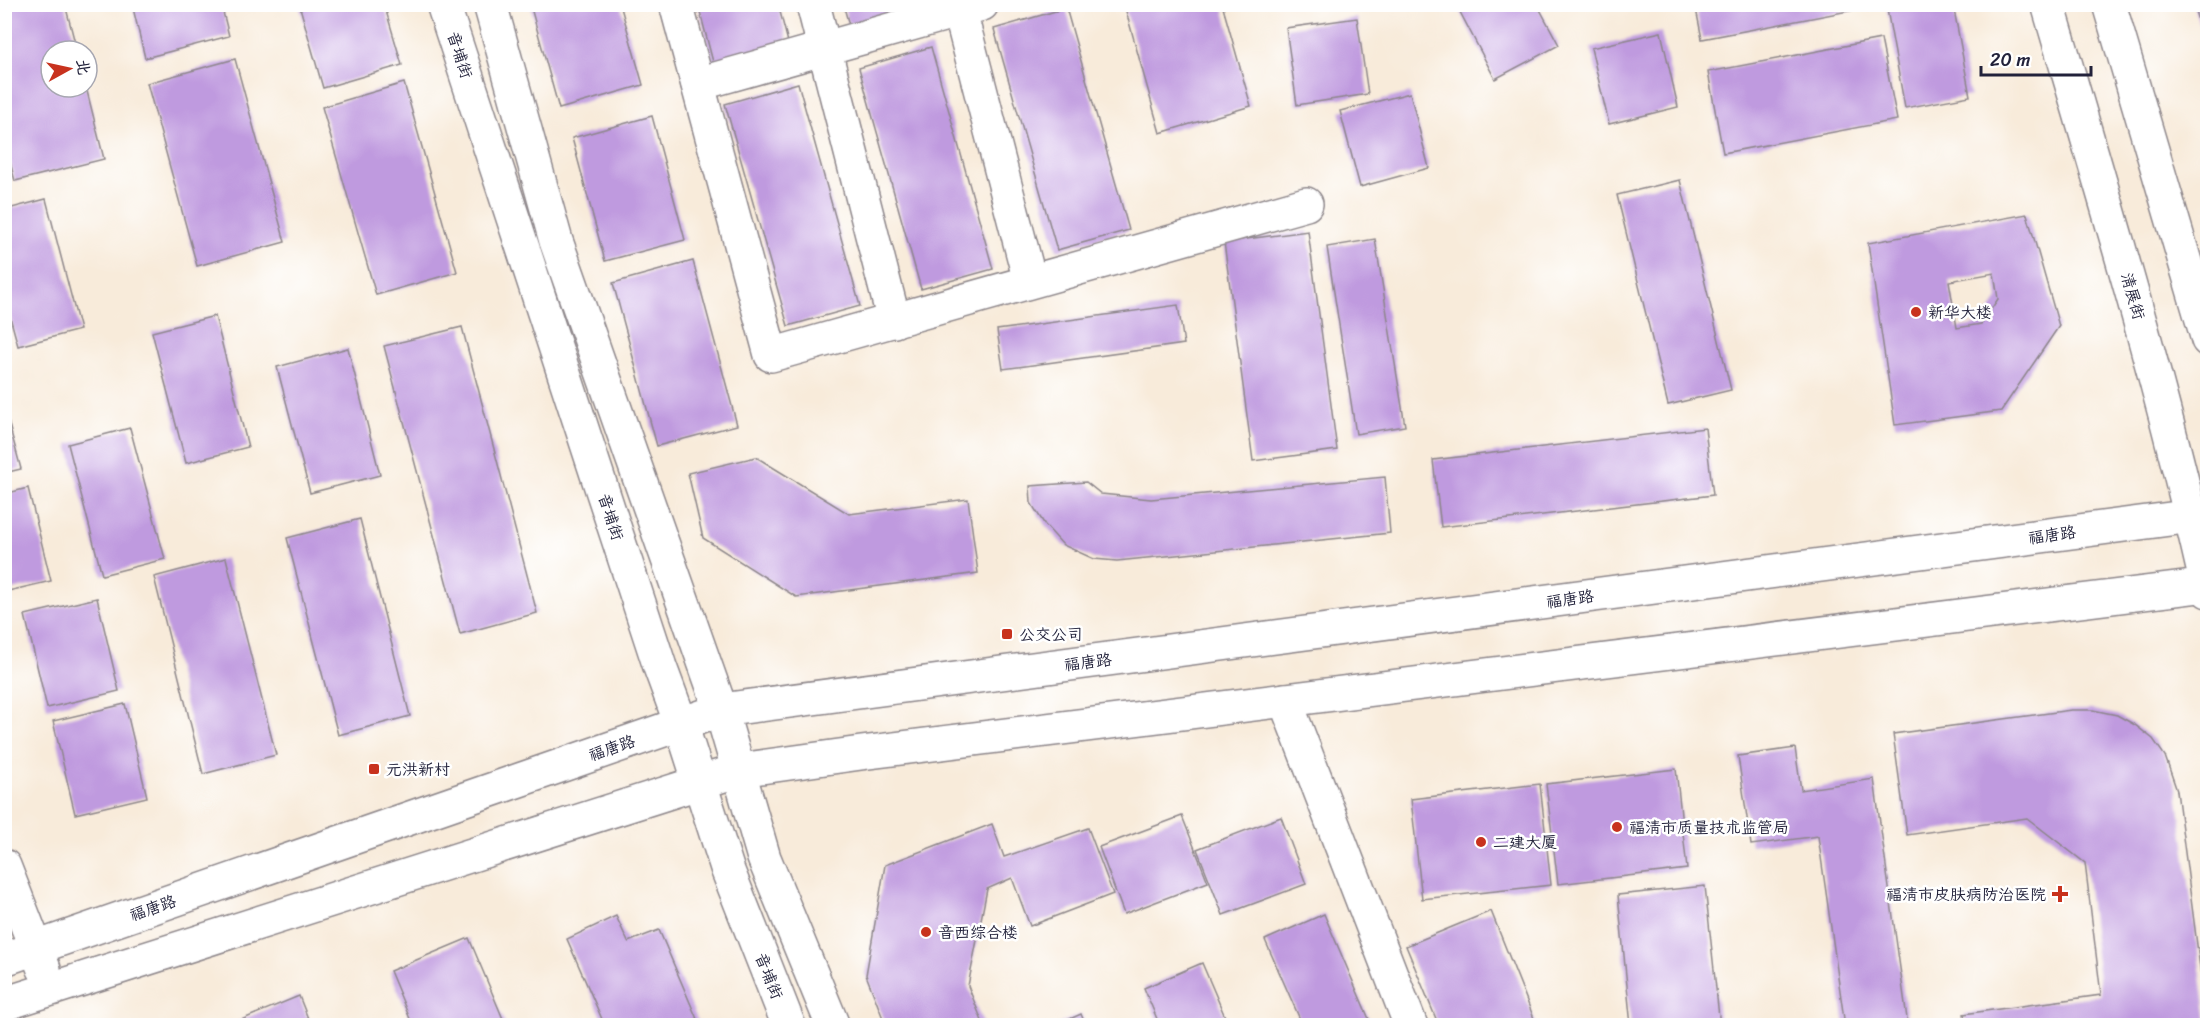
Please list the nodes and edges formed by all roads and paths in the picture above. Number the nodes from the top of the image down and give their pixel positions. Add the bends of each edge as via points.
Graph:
1 (443, 4) edge
2 (490, 4) edge
3 (676, 4) edge
4 (813, 4) edge
5 (2048, 4) edge
6 (2109, 4) edge
7 (967, 7) edge
8 (825, 49) junction
9 (698, 84) junction
10 (1306, 204) dead end
11 (1030, 281) junction
12 (894, 321) junction
13 (2208, 340) edge
14 (2200, 515) edge
15 (2207, 587) edge
16 (1285, 700) junction
17 (721, 710) junction
18 (681, 724) junction
19 (739, 770) junction
20 (701, 783) junction
21 (4, 866) edge
22 (36, 949) junction
23 (4, 959) edge
24 (52, 990) junction
25 (4, 1004) edge
26 (789, 1026) edge
27 (833, 1026) edge
28 (1411, 1026) edge

1 - 18 street, 音埔街
2 - 17 street via 556,241
3 - 9 street
4 - 8 street
5 - 14 street, 清展街
6 - 13 street
7 - 8 street
7 - 11 street
8 - 9 street
8 - 12 street
9 - 12 street via 771,355
10 - 11 street
11 - 12 street
14 - 15 street, 清展街
14 - 17 street, 福唐路
15 - 16 street
16 - 19 street
16 - 28 street
17 - 18 street, 福唐路
17 - 19 street
18 - 20 street, 音埔街
18 - 22 street, 福唐路
19 - 20 street
19 - 27 street via 764,858
20 - 24 street
20 - 26 street, 音埔街 via 728,872
21 - 22 street
22 - 23 street, 福唐路
22 - 24 street
24 - 25 street

